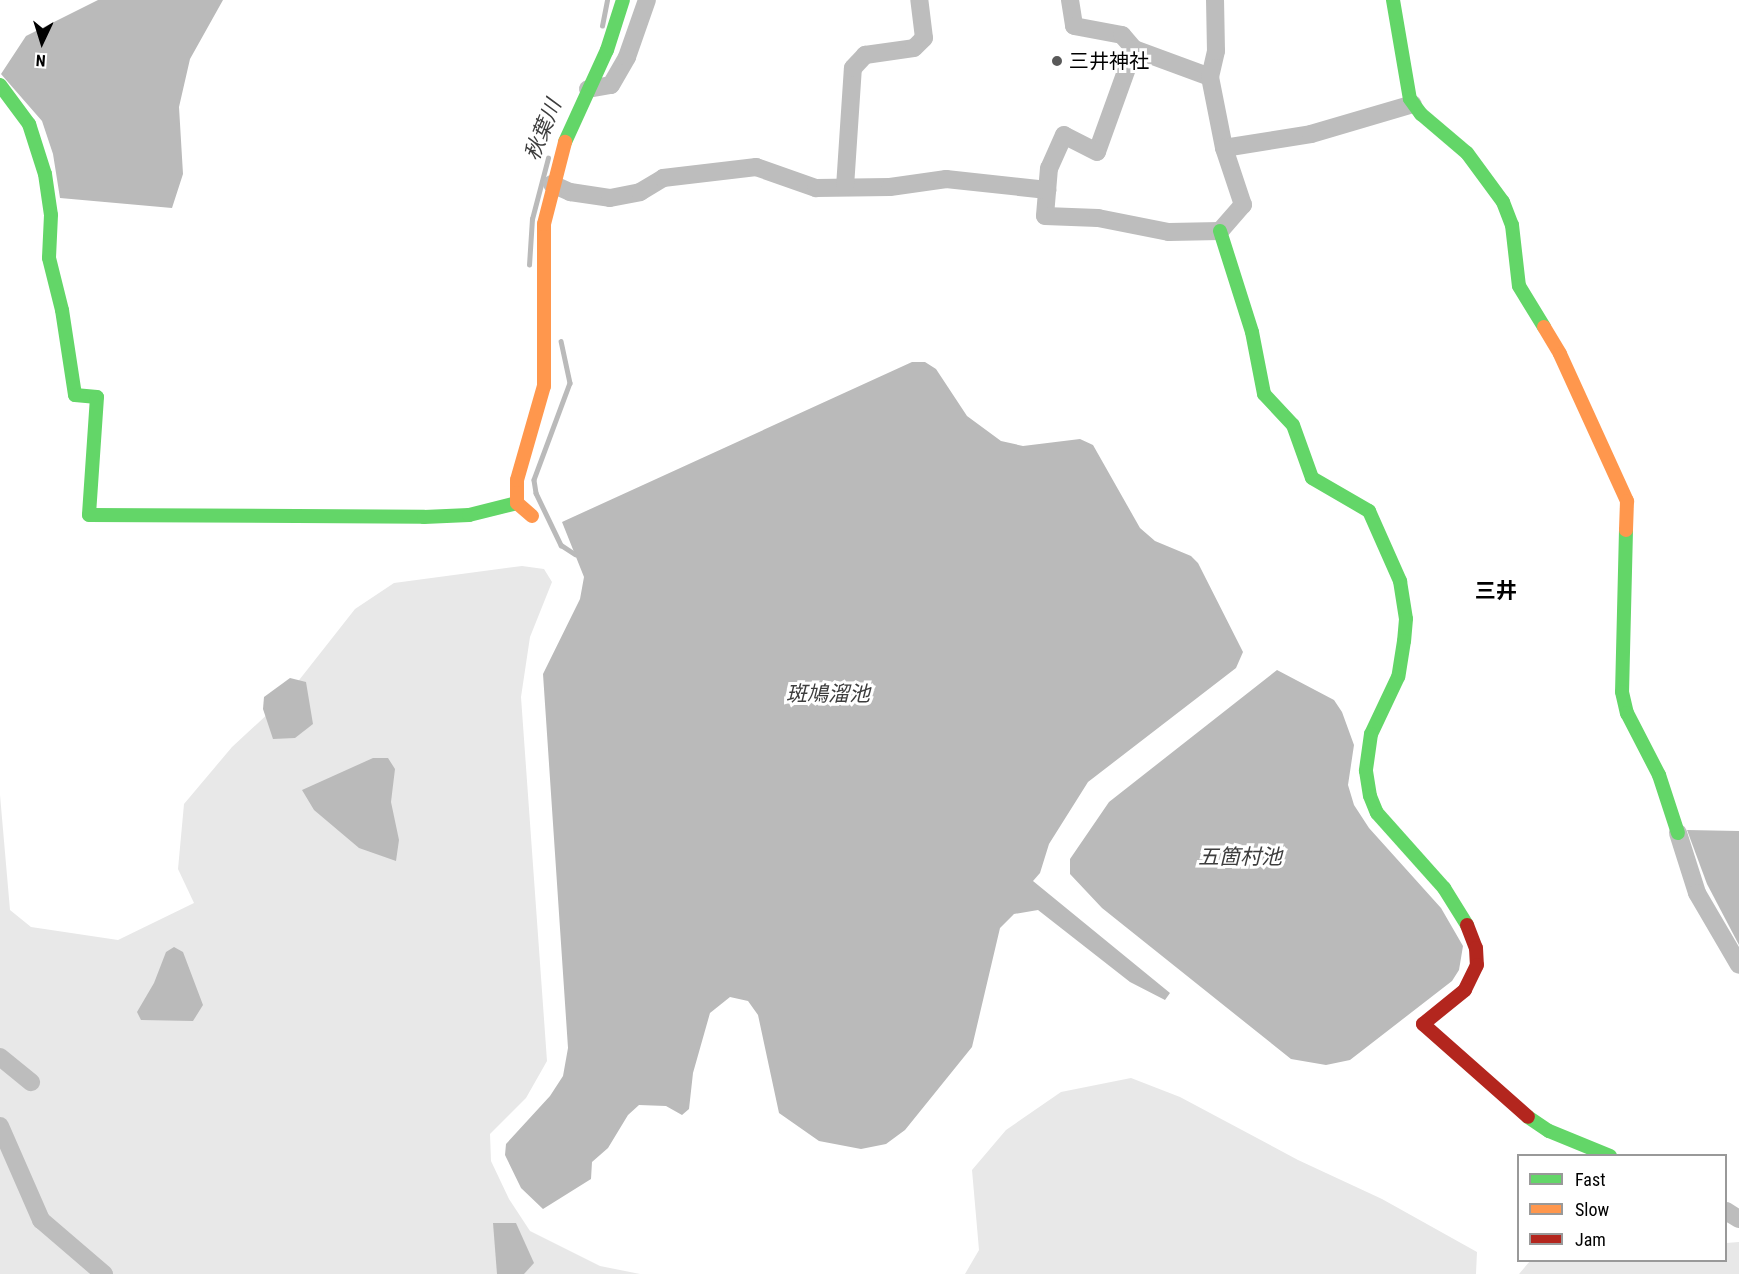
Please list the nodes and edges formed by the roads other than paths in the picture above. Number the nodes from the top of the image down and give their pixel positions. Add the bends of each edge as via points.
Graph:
1 (623, 0) edge
2 (646, 0) edge
3 (919, 0) edge
4 (1070, 0) edge
5 (1215, 0) edge
6 (1393, 0) edge
7 (1134, 49) junction
8 (1210, 78) junction
9 (0, 85) edge
10 (588, 89) junction
11 (1413, 104) junction
12 (1224, 148) junction
13 (552, 184) junction
14 (845, 187) junction
15 (1047, 190) junction
16 (1220, 231) junction
17 (517, 503) junction
18 (532, 516) dead end
19 (1678, 833) joint
20 (1739, 965) edge
21 (0, 1057) edge
22 (32, 1082) dead end
23 (0, 1126) edge
24 (1607, 1154) edge
25 (104, 1274) edge

1 - 10 street via 607,50
2 - 10 street via 631,47 611,85
3 - 14 street via 924,38 914,48 865,55 853,69
4 - 7 street via 1074,26 1122,35
5 - 8 street via 1216,51
6 - 11 street
7 - 8 street
7 - 15 street via 1097,152 1064,135 1049,168
8 - 12 street
9 - 17 street via 29,124 45,174 51,214 49,258 64,321 75,396 97,397 89,515 424,518 477,514
10 - 13 street via 567,135
11 - 12 street via 1311,134
11 - 19 street via 1467,153 1503,202 1512,225 1519,286 1560,354 1627,501 1622,692 1628,713 1659,774
12 - 16 street via 1243,205
13 - 14 street via 570,192 610,198 639,192 663,178 756,167 816,188
13 - 17 street via 541,271 544,386 540,410 521,459
14 - 15 street via 890,187 945,179
15 - 16 street via 1045,216 1098,218 1169,232
16 - 24 street via 1252,332 1264,394 1293,425 1312,478 1369,511 1400,581 1404,641 1398,677 1371,735 1366,771 1370,796 1377,813 1439,881 1461,912 1476,948 1477,965 1465,990 1423,1024 1516,1110 1549,1131
17 - 18 street
19 - 20 street via 1697,894
21 - 22 street
23 - 25 street via 41,1220

